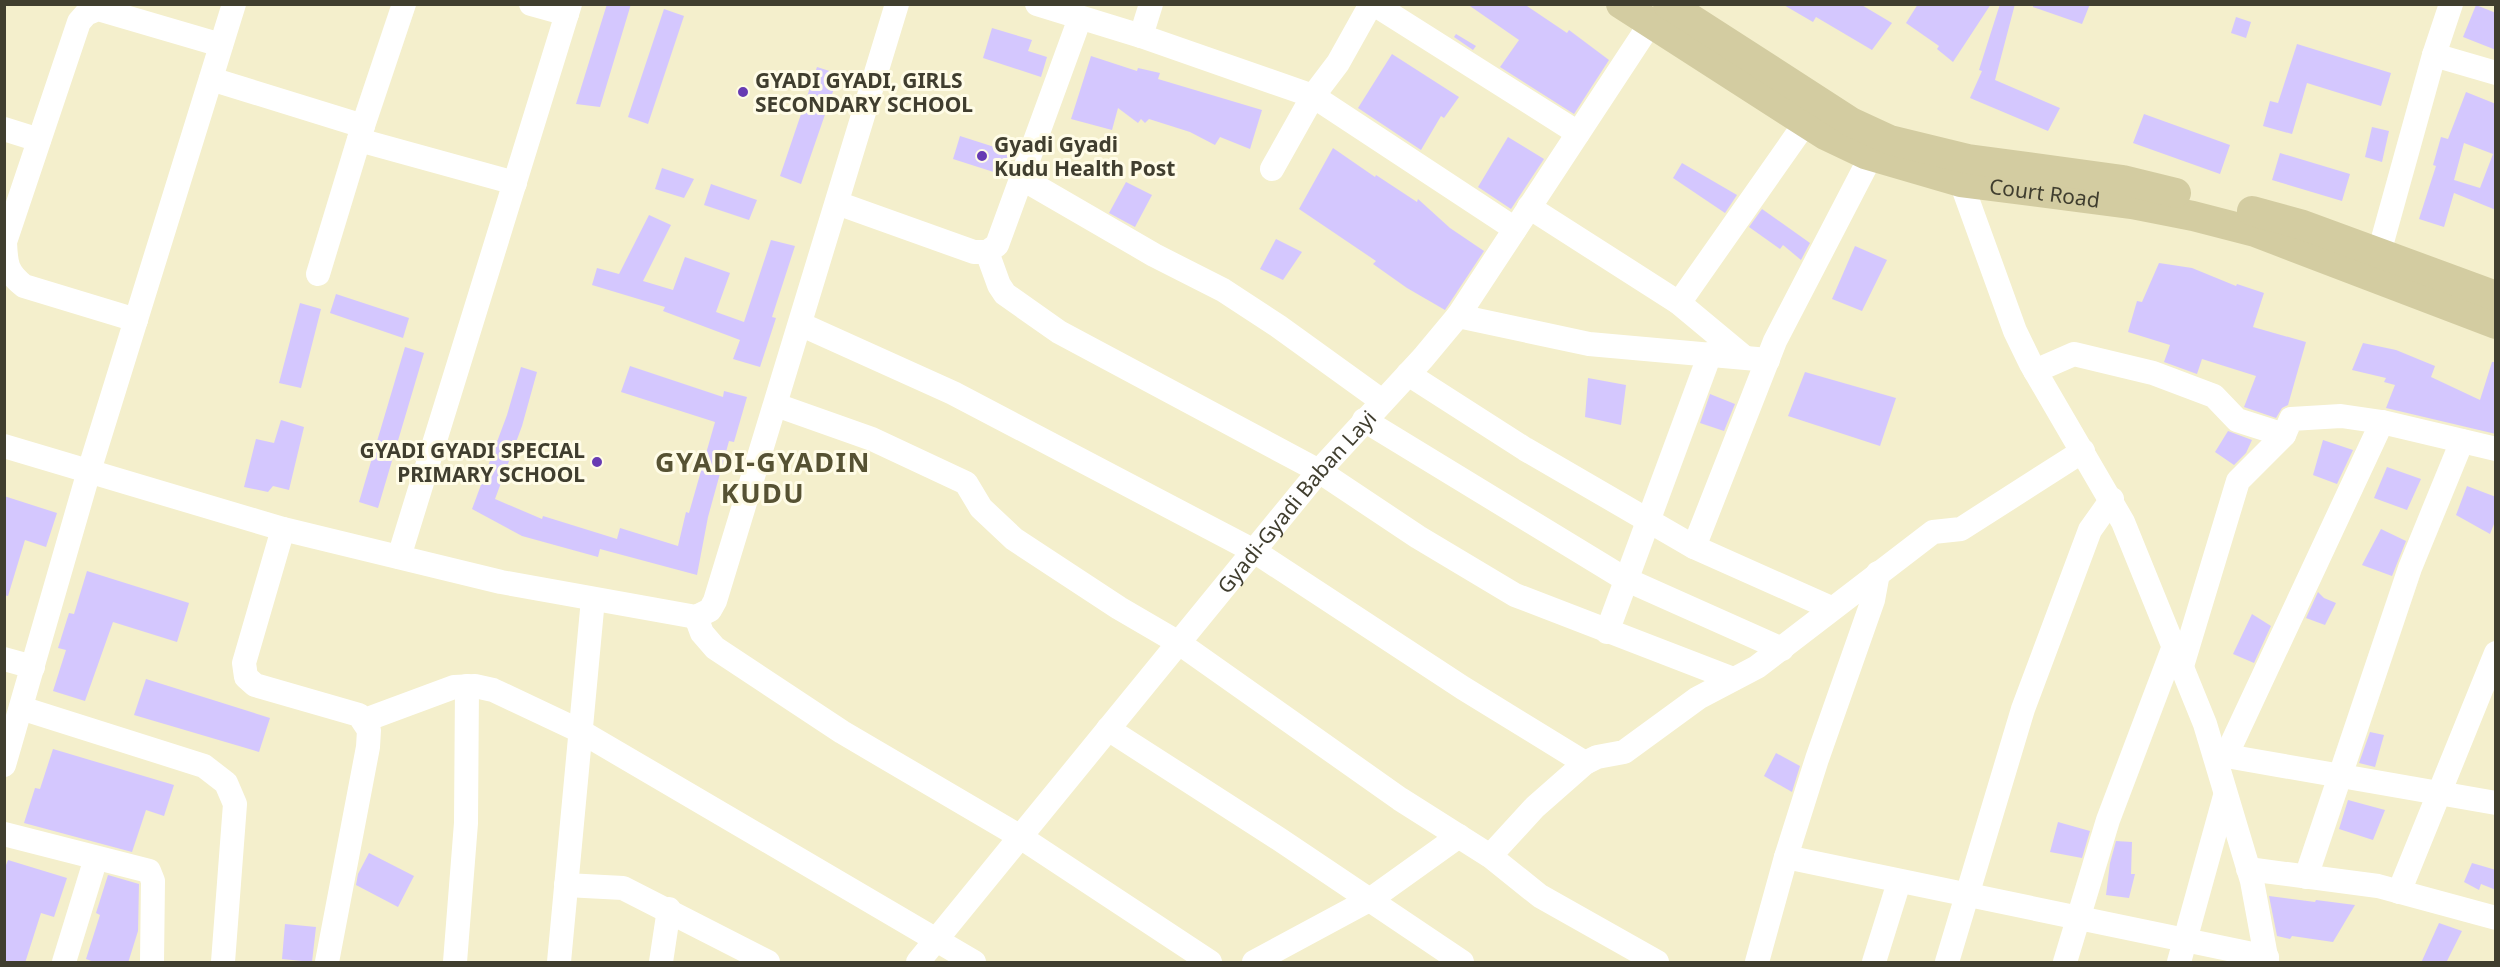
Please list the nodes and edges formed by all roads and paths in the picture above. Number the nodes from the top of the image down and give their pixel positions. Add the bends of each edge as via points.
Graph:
1 (234, 4) edge
2 (404, 4) edge
3 (531, 4) edge
4 (897, 4) edge
5 (1037, 4) edge
6 (1151, 4) edge
7 (1373, 4) edge
8 (1621, 4) edge
9 (2451, 4) edge
10 (568, 9) edge
11 (1659, 14) edge
12 (1080, 18) junction
13 (1141, 36) junction
14 (221, 45) junction
15 (2434, 55) junction
16 (2496, 73) edge
17 (211, 79) junction
18 (1313, 96) junction
19 (1806, 122) junction
20 (4, 129) edge
21 (361, 133) junction
22 (1578, 133) junction
23 (39, 140) junction
24 (1870, 156) junction
25 (1272, 169) dead end
26 (1023, 179) junction
27 (1961, 182) junction
28 (514, 183) junction
29 (837, 202) junction
30 (1529, 207) junction
31 (1515, 229) junction
32 (987, 252) junction
33 (2379, 253) junction
34 (318, 274) dead end
35 (2496, 296) edge
36 (1679, 303) junction
37 (1458, 316) junction
38 (136, 320) junction
39 (800, 324) junction
40 (2496, 324) edge
41 (1710, 354) junction
42 (1756, 359) junction
43 (2035, 371) junction
44 (1408, 374) junction
45 (1382, 402) junction
46 (776, 405) junction
47 (1364, 420) junction
48 (2382, 422) junction
49 (2284, 435) junction
50 (2462, 441) junction
51 (4, 446) edge
52 (2496, 449) edge
53 (2083, 451) junction
54 (89, 471) junction
55 (1319, 471) junction
56 (2112, 499) junction
57 (1648, 521) junction
58 (283, 529) junction
59 (1694, 547) junction
60 (1254, 551) junction
61 (399, 557) junction
62 (1878, 573) junction
63 (1625, 579) junction
64 (593, 599) junction
65 (1831, 608) junction
66 (696, 617) junction
67 (1607, 632) junction
68 (1179, 643) junction
69 (1782, 649) junction
70 (2496, 653) edge
71 (2178, 656) junction
72 (4, 659) edge
73 (33, 667) junction
74 (1733, 678) junction
75 (467, 686) junction
76 (21, 708) junction
77 (365, 720) junction
78 (1108, 729) junction
79 (580, 731) junction
80 (2221, 755) junction
81 (1586, 763) junction
82 (4, 765) edge
83 (2340, 775) junction
84 (2440, 792) junction
85 (2225, 796) junction
86 (2496, 803) edge
87 (4, 834) edge
88 (1019, 836) junction
89 (1459, 837) junction
90 (1490, 856) junction
91 (1786, 857) junction
92 (96, 858) junction
93 (2248, 869) junction
94 (2306, 877) junction
95 (1899, 882) junction
96 (566, 885) junction
97 (2399, 892) junction
98 (1966, 895) junction
99 (1371, 899) junction
100 (669, 909) junction
101 (2496, 918) edge
102 (2078, 920) junction
103 (937, 938) junction
104 (2185, 939) junction
105 (737, 955) edge
106 (2267, 960) edge
107 (64, 963) edge
108 (152, 963) edge
109 (223, 963) edge
110 (327, 963) edge
111 (455, 963) edge
112 (559, 963) edge
113 (661, 963) edge
114 (768, 963) edge
115 (918, 963) edge
116 (974, 963) edge
117 (1210, 963) edge
118 (1254, 963) edge
119 (1462, 963) edge
120 (1657, 963) edge
121 (1757, 963) edge
122 (1874, 963) edge
123 (1947, 963) edge
124 (2065, 963) edge
125 (2179, 963) edge

1 - 14 street
2 - 21 street
3 - 10 street
4 - 29 street
5 - 12 street
6 - 13 street
7 - 18 street
7 - 22 street
8 - 11 main road, Court Road
9 - 15 street
10 - 28 street
11 - 19 main road, Court Road
11 - 22 street, Gyadi-Gyadi Baban Layi
11 - 33 main road, Court Road via 1890,140 1968,159 2135,183 2248,210
12 - 13 street
12 - 26 street
13 - 18 street
14 - 17 street
14 - 23 street via 93,10 79,22
15 - 16 street
15 - 33 street
17 - 21 street
17 - 38 street
18 - 25 street
18 - 31 street
19 - 24 main road, Court Road
19 - 36 street
20 - 23 street
21 - 28 street
21 - 34 street
22 - 30 street, Gyadi-Gyadi Baban Layi
23 - 38 street via 5,242 11,276 24,286
24 - 27 main road, Court Road
24 - 42 street via 1803,284
26 - 32 street via 1003,236
26 - 45 street via 1222,290
27 - 40 main road, Court Road via 2132,204 2214,221 2303,248
27 - 43 street via 2015,331
28 - 61 street
29 - 32 street via 974,252
29 - 39 street
30 - 31 street, Gyadi-Gyadi Baban Layi
30 - 36 street
31 - 37 street, Gyadi-Gyadi Baban Layi
32 - 55 street via 1005,294 1059,332
33 - 35 main road, Court Road
36 - 42 street
37 - 41 street via 1589,344
37 - 44 street, Gyadi-Gyadi Baban Layi
38 - 54 street
39 - 46 street
39 - 60 street via 953,393
41 - 42 street
41 - 57 street
42 - 59 street
43 - 49 street via 2074,354 2153,373 2214,396 2236,420
43 - 53 street
44 - 45 street, Gyadi-Gyadi Baban Layi
44 - 57 street
45 - 47 street, Gyadi-Gyadi Baban Layi
46 - 66 street via 715,601 710,610
46 - 68 street via 872,439 966,483 981,508 1014,539
47 - 55 street, Gyadi-Gyadi Baban Layi
47 - 63 street
48 - 49 street via 2341,416 2291,419
48 - 50 street
48 - 80 street
49 - 71 street via 2238,481
50 - 52 street
50 - 83 street via 2410,568
51 - 54 street
53 - 56 street
53 - 62 street via 1961,529 1933,532
54 - 58 street
54 - 73 street
55 - 60 street, Gyadi-Gyadi Baban Layi
55 - 67 street via 1515,595
56 - 71 street
56 - 98 street via 2090,530 2023,709
57 - 59 street
57 - 63 street
58 - 61 street
58 - 77 street via 244,663 246,677 255,686 359,715
59 - 65 street
60 - 68 street, Gyadi-Gyadi Baban Layi
60 - 81 street
61 - 64 street
62 - 65 street
62 - 91 street via 1866,624
63 - 67 street
63 - 69 street
64 - 66 street
64 - 79 street
65 - 69 street
66 - 88 street via 702,633 715,648 842,732
67 - 74 street
68 - 78 street, Gyadi-Gyadi Baban Layi
68 - 89 street
69 - 74 street
70 - 84 street
71 - 80 street
71 - 102 street via 2108,820
72 - 73 street
73 - 76 street
74 - 81 street via 1698,698 1624,752
75 - 77 street via 454,687
75 - 79 street via 494,690
75 - 111 street via 466,823
76 - 82 street
76 - 109 street via 204,766 226,783 235,804
77 - 110 street via 368,747
78 - 88 street, Gyadi-Gyadi Baban Layi
78 - 99 street
79 - 96 street
79 - 103 street
80 - 83 street
80 - 85 street
81 - 90 street via 1535,807
83 - 84 street
83 - 94 street
84 - 86 street
84 - 97 street
85 - 93 street
85 - 104 street
87 - 92 street
88 - 103 street, Gyadi-Gyadi Baban Layi
88 - 117 street
89 - 90 street
89 - 99 street
90 - 120 street via 1540,896
91 - 95 street
91 - 121 street
92 - 107 street
92 - 108 street via 149,871 153,881
93 - 94 street
93 - 106 street
94 - 97 street
95 - 98 street
95 - 122 street
96 - 100 street via 616,886
96 - 112 street
97 - 101 street
98 - 102 street
98 - 123 street
99 - 118 street
99 - 119 street
100 - 105 street
100 - 113 street
102 - 104 street
102 - 124 street
103 - 115 street, Gyadi-Gyadi Baban Layi
103 - 116 street
104 - 106 street
104 - 125 street
105 - 114 street

